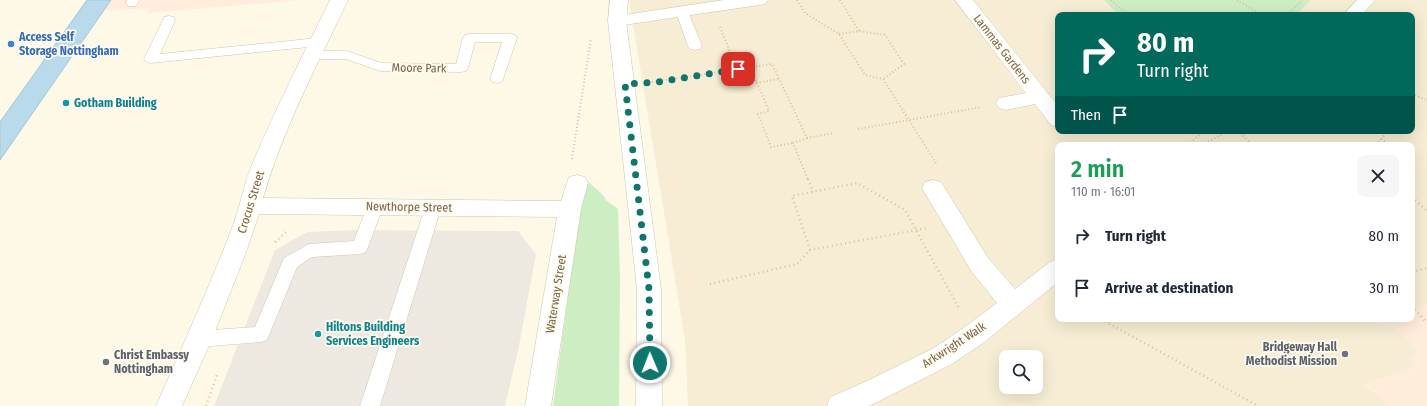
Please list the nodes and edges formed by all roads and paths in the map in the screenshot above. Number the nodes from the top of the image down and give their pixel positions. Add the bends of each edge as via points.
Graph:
1 (339, 0) edge
2 (619, 0) edge
3 (759, 0) edge
4 (797, 0) edge
5 (840, 0) edge
6 (964, 0) edge
7 (1111, 0) edge
8 (1237, 0) edge
9 (1302, 0) edge
10 (1366, 0) edge
11 (712, 7) junction
12 (682, 12) junction
13 (1125, 12) edge
14 (1256, 12) edge
15 (1290, 12) edge
16 (1355, 12) edge
17 (169, 20) dead end
18 (616, 21) junction
19 (859, 31) junction
20 (592, 34) dead end
21 (839, 34) junction
22 (695, 46) dead end
23 (315, 49) junction
24 (750, 67) junction
25 (738, 69) junction
26 (497, 79) dead end
27 (778, 79) junction
28 (883, 79) junction
29 (757, 83) junction
30 (625, 84) junction
31 (1415, 95) edge
32 (1040, 97) junction
33 (1427, 100) edge
34 (1006, 103) joint
35 (1055, 116) edge
36 (909, 120) junction
37 (858, 129) dead end
38 (834, 133) dead end
39 (1201, 134) edge
40 (1222, 134) edge
41 (1242, 134) edge
42 (1385, 134) edge
43 (807, 138) junction
44 (1381, 139) junction
45 (1191, 142) edge
46 (1205, 142) edge
47 (1249, 142) edge
48 (1379, 142) edge
49 (1386, 142) edge
50 (793, 143) junction
51 (577, 183) joint
52 (933, 188) joint
53 (813, 192) junction
54 (1415, 200) edge
55 (249, 206) junction
56 (375, 207) junction
57 (433, 208) junction
58 (570, 209) junction
59 (1427, 211) edge
60 (954, 224) junction
61 (916, 230) junction
62 (810, 250) junction
63 (1427, 268) edge
64 (1415, 271) edge
65 (1055, 272) edge
66 (710, 284) dead end
67 (1012, 304) junction
68 (1415, 309) edge
69 (1106, 322) edge
70 (1427, 323) edge
71 (974, 335) junction
72 (199, 338) junction
73 (169, 406) edge
74 (370, 406) edge
75 (538, 406) edge
76 (649, 406) edge
77 (840, 406) edge
78 (1258, 406) edge

1 - 23 street, Crocus Street
2 - 18 street
3 - 11 street
4 - 21 path via 805,13
5 - 19 path
6 - 32 street, Lammas Gardens
7 - 13 path
8 - 14 path
9 - 15 path
10 - 16 street
11 - 12 street
11 - 25 path
12 - 18 street
12 - 22 lane
17 - 23 lane via 151,59
18 - 30 street
19 - 21 path
19 - 28 path via 885,35 904,64
20 - 51 path via 572,159 583,160
21 - 28 path via 866,74
23 - 26 lane, Moore Park via 347,55 380,67 461,68 470,38 510,38
23 - 55 street, Crocus Street via 263,162
24 - 25 path
24 - 27 path via 772,64
24 - 29 path
25 - 30 path via 658,82
27 - 29 path
27 - 43 path
28 - 36 path
29 - 50 path via 769,111 758,114 771,147
30 - 76 street via 649,289
31 - 33 path
32 - 34 street, Lammas Gardens
32 - 35 street, Lammas Gardens
34 - 36 path
36 - 37 path
36 - 52 path via 948,183
38 - 43 path
39 - 45 path
40 - 46 path
41 - 47 path
42 - 44 path
43 - 50 path
44 - 48 path
44 - 49 path
50 - 53 path
51 - 58 street, Waterway Street
52 - 60 street
53 - 61 path via 857,183 905,210
53 - 62 path via 792,196
54 - 59 path
55 - 56 street, Newthorpe Street
55 - 72 street, Crocus Street via 244,226
56 - 57 street, Newthorpe Street
56 - 72 lane via 360,247 309,251 290,263 261,334
57 - 58 street, Newthorpe Street
57 - 74 lane
58 - 75 street, Waterway Street
60 - 61 path
60 - 67 street via 980,265
61 - 62 path
61 - 71 path
62 - 66 path via 797,264
63 - 64 path
65 - 67 street, Arkwright Walk
67 - 71 street, Arkwright Walk
68 - 70 path
69 - 78 path
71 - 77 street, Arkwright Walk via 943,356
72 - 73 street, Crocus Street

